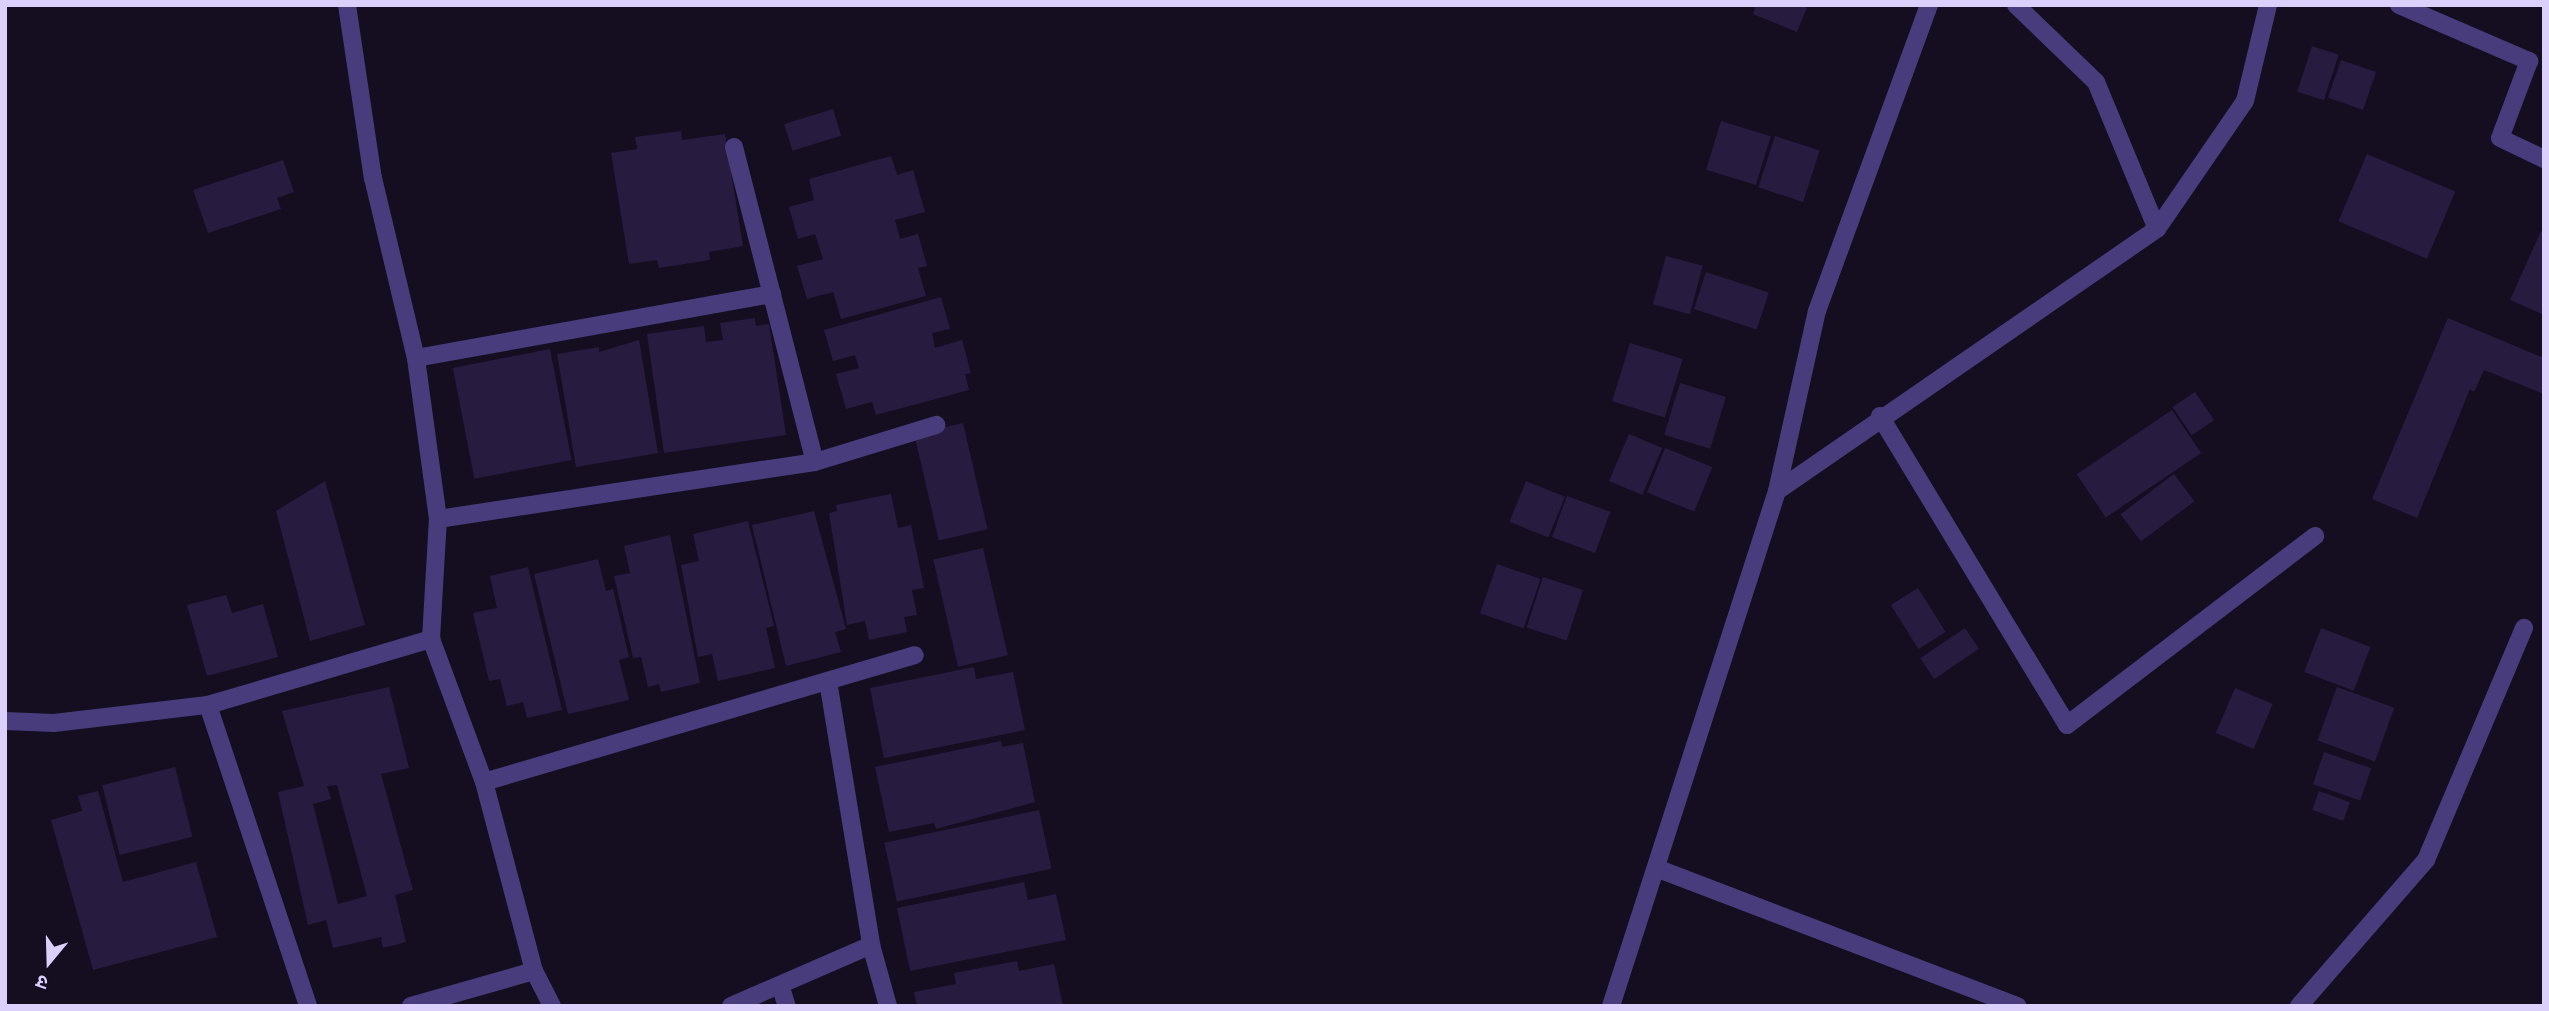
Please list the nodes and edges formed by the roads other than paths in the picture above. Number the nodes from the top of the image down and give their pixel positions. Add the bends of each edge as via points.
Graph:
1 (347, 5) edge
2 (1929, 5) edge
3 (2016, 5) edge
4 (2267, 5) edge
5 (2399, 5) edge
6 (734, 147) dead end
7 (2544, 159) edge
8 (2157, 229) junction
9 (772, 294) junction
10 (416, 358) junction
11 (1880, 416) junction
12 (936, 425) dead end
13 (815, 462) junction
14 (1777, 491) junction
15 (438, 519) junction
16 (2315, 536) dead end
17 (2524, 628) dead end
18 (431, 639) junction
19 (915, 655) dead end
20 (828, 681) junction
21 (208, 705) junction
22 (5, 721) edge
23 (484, 782) junction
24 (1656, 868) junction
25 (871, 945) junction
26 (534, 971) junction
27 (780, 985) junction
28 (308, 1006) edge
29 (411, 1006) edge
30 (552, 1006) edge
31 (731, 1006) edge
32 (787, 1006) edge
33 (888, 1006) edge
34 (1611, 1006) edge
35 (2018, 1006) edge
36 (2299, 1006) edge

1 - 10 street via 373,178
2 - 14 street via 1817,311
3 - 8 street via 2096,82
4 - 8 street via 2245,101
5 - 7 street via 2529,61 2500,138
6 - 9 street
8 - 11 street
9 - 10 street
9 - 13 street
10 - 15 street
11 - 14 street
11 - 16 street via 2067,725
12 - 13 street
13 - 15 street
14 - 24 street
15 - 18 street
17 - 36 street via 2426,860
18 - 21 street
18 - 23 street
19 - 20 street
20 - 23 street
20 - 25 street
21 - 22 street via 54,723
21 - 28 street
23 - 26 street
24 - 34 street
24 - 35 street
25 - 27 street
25 - 33 street
26 - 29 street
26 - 30 street
27 - 31 street
27 - 32 street

